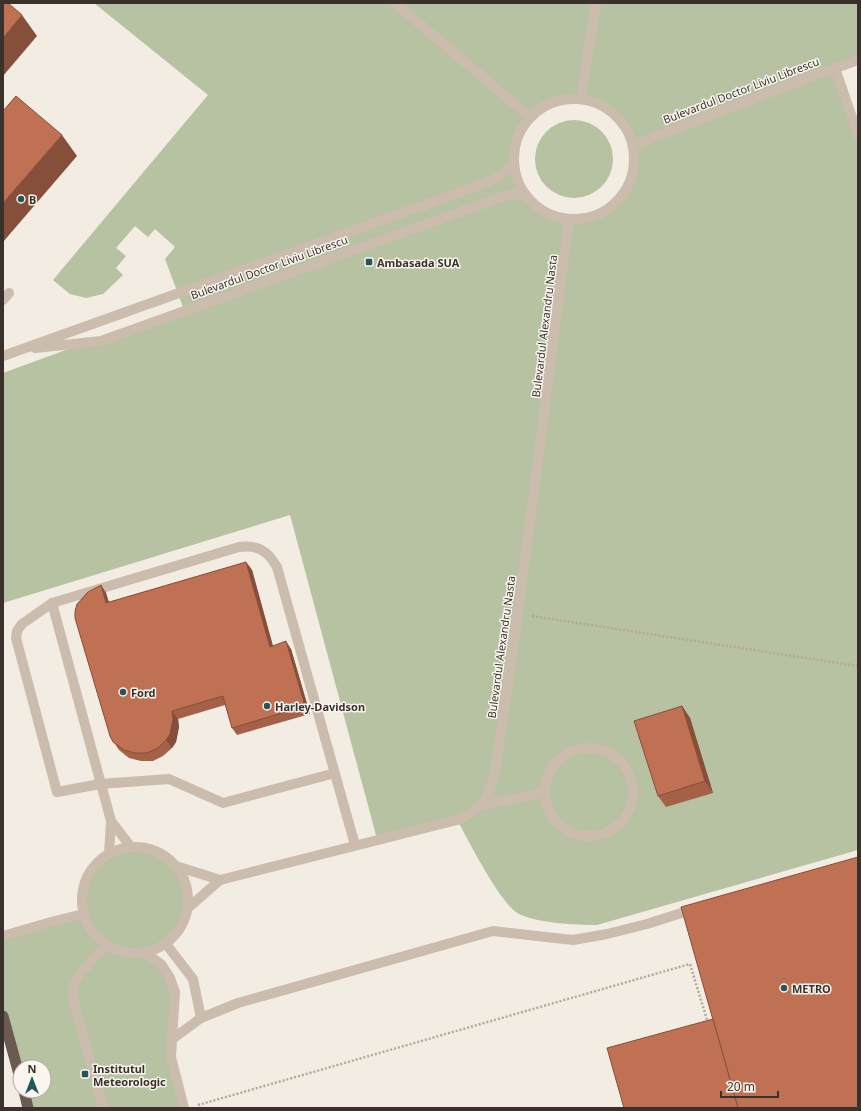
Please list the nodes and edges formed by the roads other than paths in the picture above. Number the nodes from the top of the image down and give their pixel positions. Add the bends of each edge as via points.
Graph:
1 (395, 3) edge
2 (596, 3) edge
3 (858, 60) edge
4 (834, 68) junction
5 (581, 98) junction
6 (530, 117) junction
7 (858, 134) edge
8 (633, 145) junction
9 (513, 163) junction
10 (526, 196) junction
11 (569, 219) junction
12 (18, 350) junction
13 (3, 356) edge
14 (52, 603) junction
15 (335, 773) junction
16 (100, 784) junction
17 (544, 792) junction
18 (480, 806) junction
19 (111, 821) junction
20 (355, 845) junction
21 (131, 847) junction
22 (109, 854) junction
23 (176, 866) junction
24 (220, 880) junction
25 (706, 905) edge
26 (188, 908) junction
27 (83, 914) junction
28 (3, 936) edge
29 (166, 944) junction
30 (106, 945) junction
31 (144, 952) junction
32 (3, 1016) edge
33 (201, 1018) junction
34 (171, 1040) junction
35 (15, 1059) edge
36 (188, 1107) edge
37 (103, 1108) edge

1 - 6 street
2 - 5 street
3 - 4 street, Bulevardul Doctor Liviu Librescu
4 - 7 street
4 - 8 street, Bulevardul Doctor Liviu Librescu
5 - 6 street via 550,103
5 - 8 street via 605,106 620,119
6 - 9 street via 521,128 515,142
8 - 11 street via 635,163 632,178 621,197 608,209 592,216
9 - 10 street via 517,179
9 - 12 street, Bulevardul Doctor Liviu Librescu via 504,174 479,185
10 - 11 street via 549,214
10 - 12 street, Bulevardul Doctor Liviu Librescu via 514,194 502,197 101,341
11 - 18 street, Bulevardul Alexandru Nasta via 496,766 493,783
12 - 13 street, Bulevardul Doctor Liviu Librescu
14 - 15 street via 238,547 250,546 263,550 277,567
14 - 16 street
14 - 16 street via 22,624 16,638 57,792
15 - 16 street via 223,803 169,779
15 - 20 street
16 - 19 street
17 - 17 street via 553,818 563,828 575,834 589,836 615,827 625,817 633,791 630,776 622,763 610,753 596,748 580,748 566,754 554,764 547,777
17 - 18 street
18 - 20 street, Bulevardul Alexandru Nasta via 474,812 457,820
19 - 21 street
19 - 22 street
20 - 24 street, Bulevardul Alexandru Nasta
21 - 22 street
21 - 23 street via 159,852
22 - 27 street via 98,861 83,887
23 - 24 street
23 - 26 street via 185,881
24 - 26 street, Bulevardul Alexandru Nasta
25 - 33 street via 614,933 573,940 493,931 238,1003
26 - 29 street via 183,923
27 - 28 street
27 - 30 street via 89,927
29 - 31 street
29 - 33 street via 193,979
30 - 31 street via 123,952
30 - 37 street via 80,974 73,987 73,999
31 - 34 street via 161,964 175,992
32 - 35 highway
33 - 34 street
34 - 36 street via 171,1057

